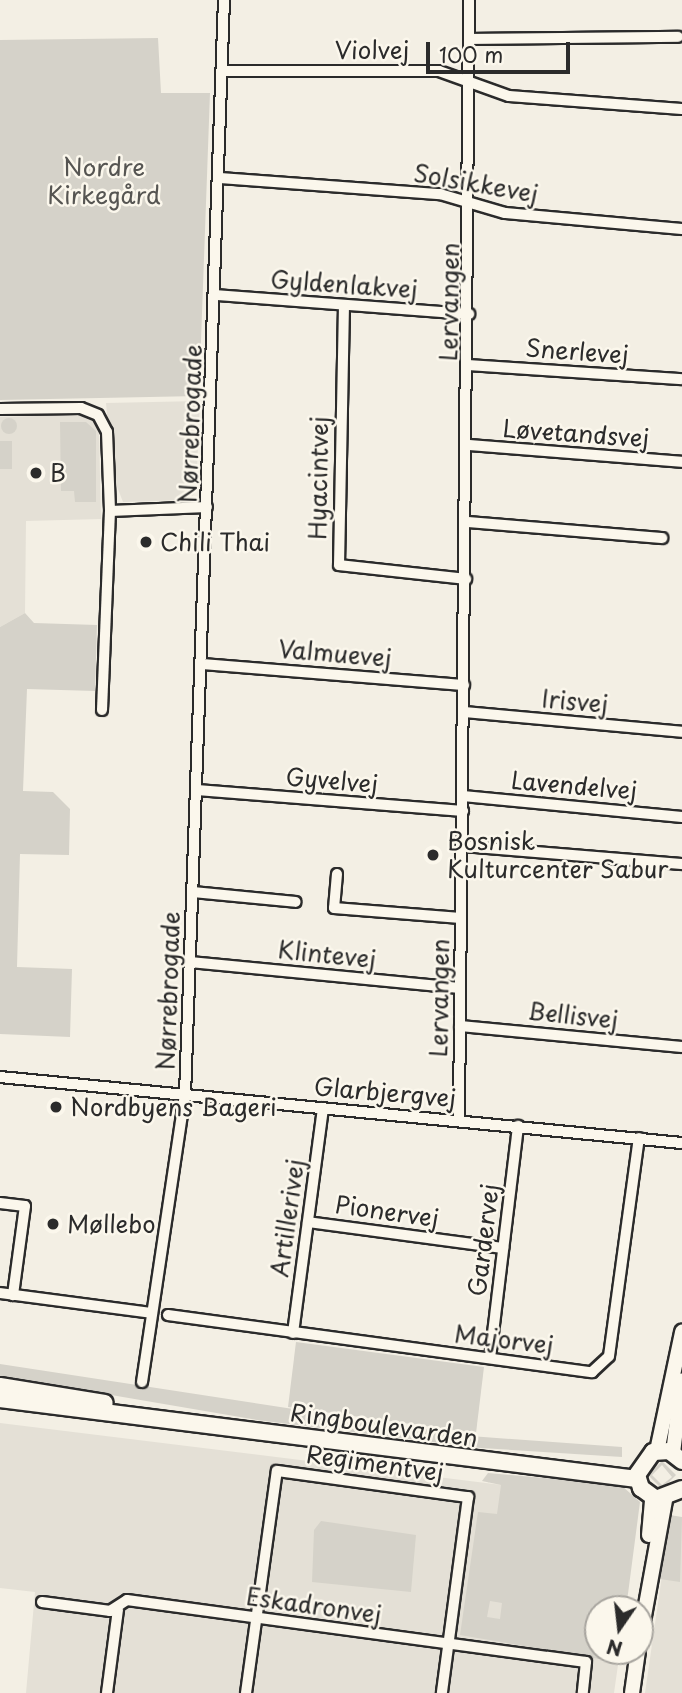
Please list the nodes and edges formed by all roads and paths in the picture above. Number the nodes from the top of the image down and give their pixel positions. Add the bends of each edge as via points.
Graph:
1 (224, 0) edge
2 (469, 0) edge
3 (678, 37) dead end
4 (471, 38) junction
5 (225, 71) junction
6 (472, 83) junction
7 (682, 110) edge
8 (220, 178) junction
9 (471, 203) junction
10 (682, 229) edge
11 (216, 295) junction
12 (344, 305) junction
13 (470, 314) junction
14 (469, 365) junction
15 (682, 379) edge
16 (0, 409) edge
17 (468, 445) junction
18 (682, 462) edge
19 (207, 507) junction
20 (110, 511) junction
21 (467, 522) junction
22 (662, 538) dead end
23 (466, 579) junction
24 (201, 664) junction
25 (464, 685) junction
26 (102, 710) dead end
27 (464, 712) junction
28 (682, 732) edge
29 (197, 790) junction
30 (463, 796) junction
31 (463, 811) junction
32 (682, 817) edge
33 (462, 846) junction
34 (682, 864) edge
35 (337, 874) dead end
36 (193, 892) junction
37 (296, 902) dead end
38 (461, 918) junction
39 (190, 962) junction
40 (460, 988) junction
41 (460, 1026) junction
42 (682, 1047) edge
43 (0, 1077) edge
44 (185, 1095) junction
45 (323, 1108) junction
46 (458, 1121) junction
47 (518, 1126) junction
48 (639, 1138) junction
49 (682, 1143) edge
50 (0, 1202) edge
51 (308, 1222) junction
52 (503, 1248) junction
53 (0, 1293) edge
54 (13, 1294) junction
55 (152, 1313) junction
56 (168, 1315) dead end
57 (682, 1332) edge
58 (293, 1333) junction
59 (490, 1358) junction
60 (679, 1359) edge
61 (682, 1381) edge
62 (142, 1382) dead end
63 (0, 1385) edge
64 (0, 1399) edge
65 (182, 1420) junction
66 (671, 1455) edge
67 (638, 1473) junction
68 (682, 1489) edge
69 (658, 1499) junction
70 (638, 1595) edge
71 (646, 1595) edge
72 (42, 1602) dead end
73 (118, 1610) junction
74 (256, 1618) junction
75 (448, 1644) junction
76 (626, 1665) edge
77 (636, 1665) edge
78 (107, 1693) edge
79 (246, 1693) edge
80 (442, 1693) edge
81 (583, 1693) edge
82 (623, 1693) edge
83 (632, 1693) edge

1 - 5 street, Nørrebrogade
2 - 4 street, Lervangen
3 - 4 street
4 - 6 street, Lervangen
5 - 6 street, Violvej via 439,71
5 - 8 street, Nørrebrogade
6 - 7 street, Violvej via 509,96
6 - 9 street, Lervangen
8 - 9 street, Solsikkevej via 440,194
8 - 11 street, Nørrebrogade
9 - 10 street, Solsikkevej via 505,213
9 - 13 street, Lervangen
11 - 12 street, Gyldenlakvej
11 - 19 street, Nørrebrogade
12 - 13 street, Gyldenlakvej
12 - 23 street, Hyacintvej via 338,565
13 - 14 street, Lervangen
14 - 15 street, Snerlevej
14 - 17 street, Lervangen
16 - 20 street via 81,408 98,415 107,432
17 - 18 street, Løvetandsvej
17 - 21 street, Lervangen
19 - 20 street
19 - 24 street, Nørrebrogade
20 - 26 street
21 - 22 street
21 - 23 street, Lervangen
23 - 25 street, Lervangen
24 - 25 street, Valmuevej
24 - 29 street, Nørrebrogade
25 - 27 street, Lervangen
27 - 28 street, Irisvej
27 - 30 street, Lervangen
29 - 31 street, Gyvelvej
29 - 36 street, Nørrebrogade
30 - 31 street, Lervangen
30 - 32 street, Lavendelvej
31 - 33 street, Lervangen
33 - 34 street
33 - 38 street, Lervangen
35 - 38 street, Lervangen via 334,908
36 - 37 street, Nørrebrogade
36 - 39 street, Nørrebrogade
38 - 40 street, Lervangen
39 - 40 street, Klintevej
39 - 44 street, Nørrebrogade
40 - 41 street, Lervangen
41 - 42 street, Bellisvej
41 - 46 street, Lervangen
43 - 44 street, Glarbjergvej
44 - 45 street, Glarbjergvej
44 - 55 street, Nørrebrogade
45 - 46 street, Glarbjergvej
45 - 51 street, Artillerivej
46 - 47 street, Glarbjergvej
47 - 48 street, Glarbjergvej
47 - 52 street, Gardervej
48 - 49 street, Glarbjergvej
48 - 59 street, Majorvej via 606,1362 592,1372
50 - 54 street via 25,1206
51 - 52 street, Pionervej
51 - 58 street, Artillerivej
52 - 59 street, Gardervej
53 - 54 street
54 - 55 street
55 - 62 street, Nørrebrogade
56 - 58 street, Majorvej
57 - 60 street
58 - 59 street, Majorvej
60 - 66 street
61 - 66 street
63 - 65 main road, Ringboulevarden
64 - 65 main road, Ringboulevarden
65 - 67 main road, Ringboulevarden via 579,1471
66 - 67 main road
67 - 69 main road
68 - 69 main road
69 - 70 street
69 - 71 street
72 - 73 street, Eskadronvej
73 - 74 street, Eskadronvej via 127,1600
73 - 78 street
74 - 75 street, Eskadronvej
74 - 75 street, Regimentvej via 277,1471 468,1497
74 - 79 street
75 - 80 street
75 - 81 street, Eskadronvej via 586,1662
76 - 82 street
77 - 83 street

